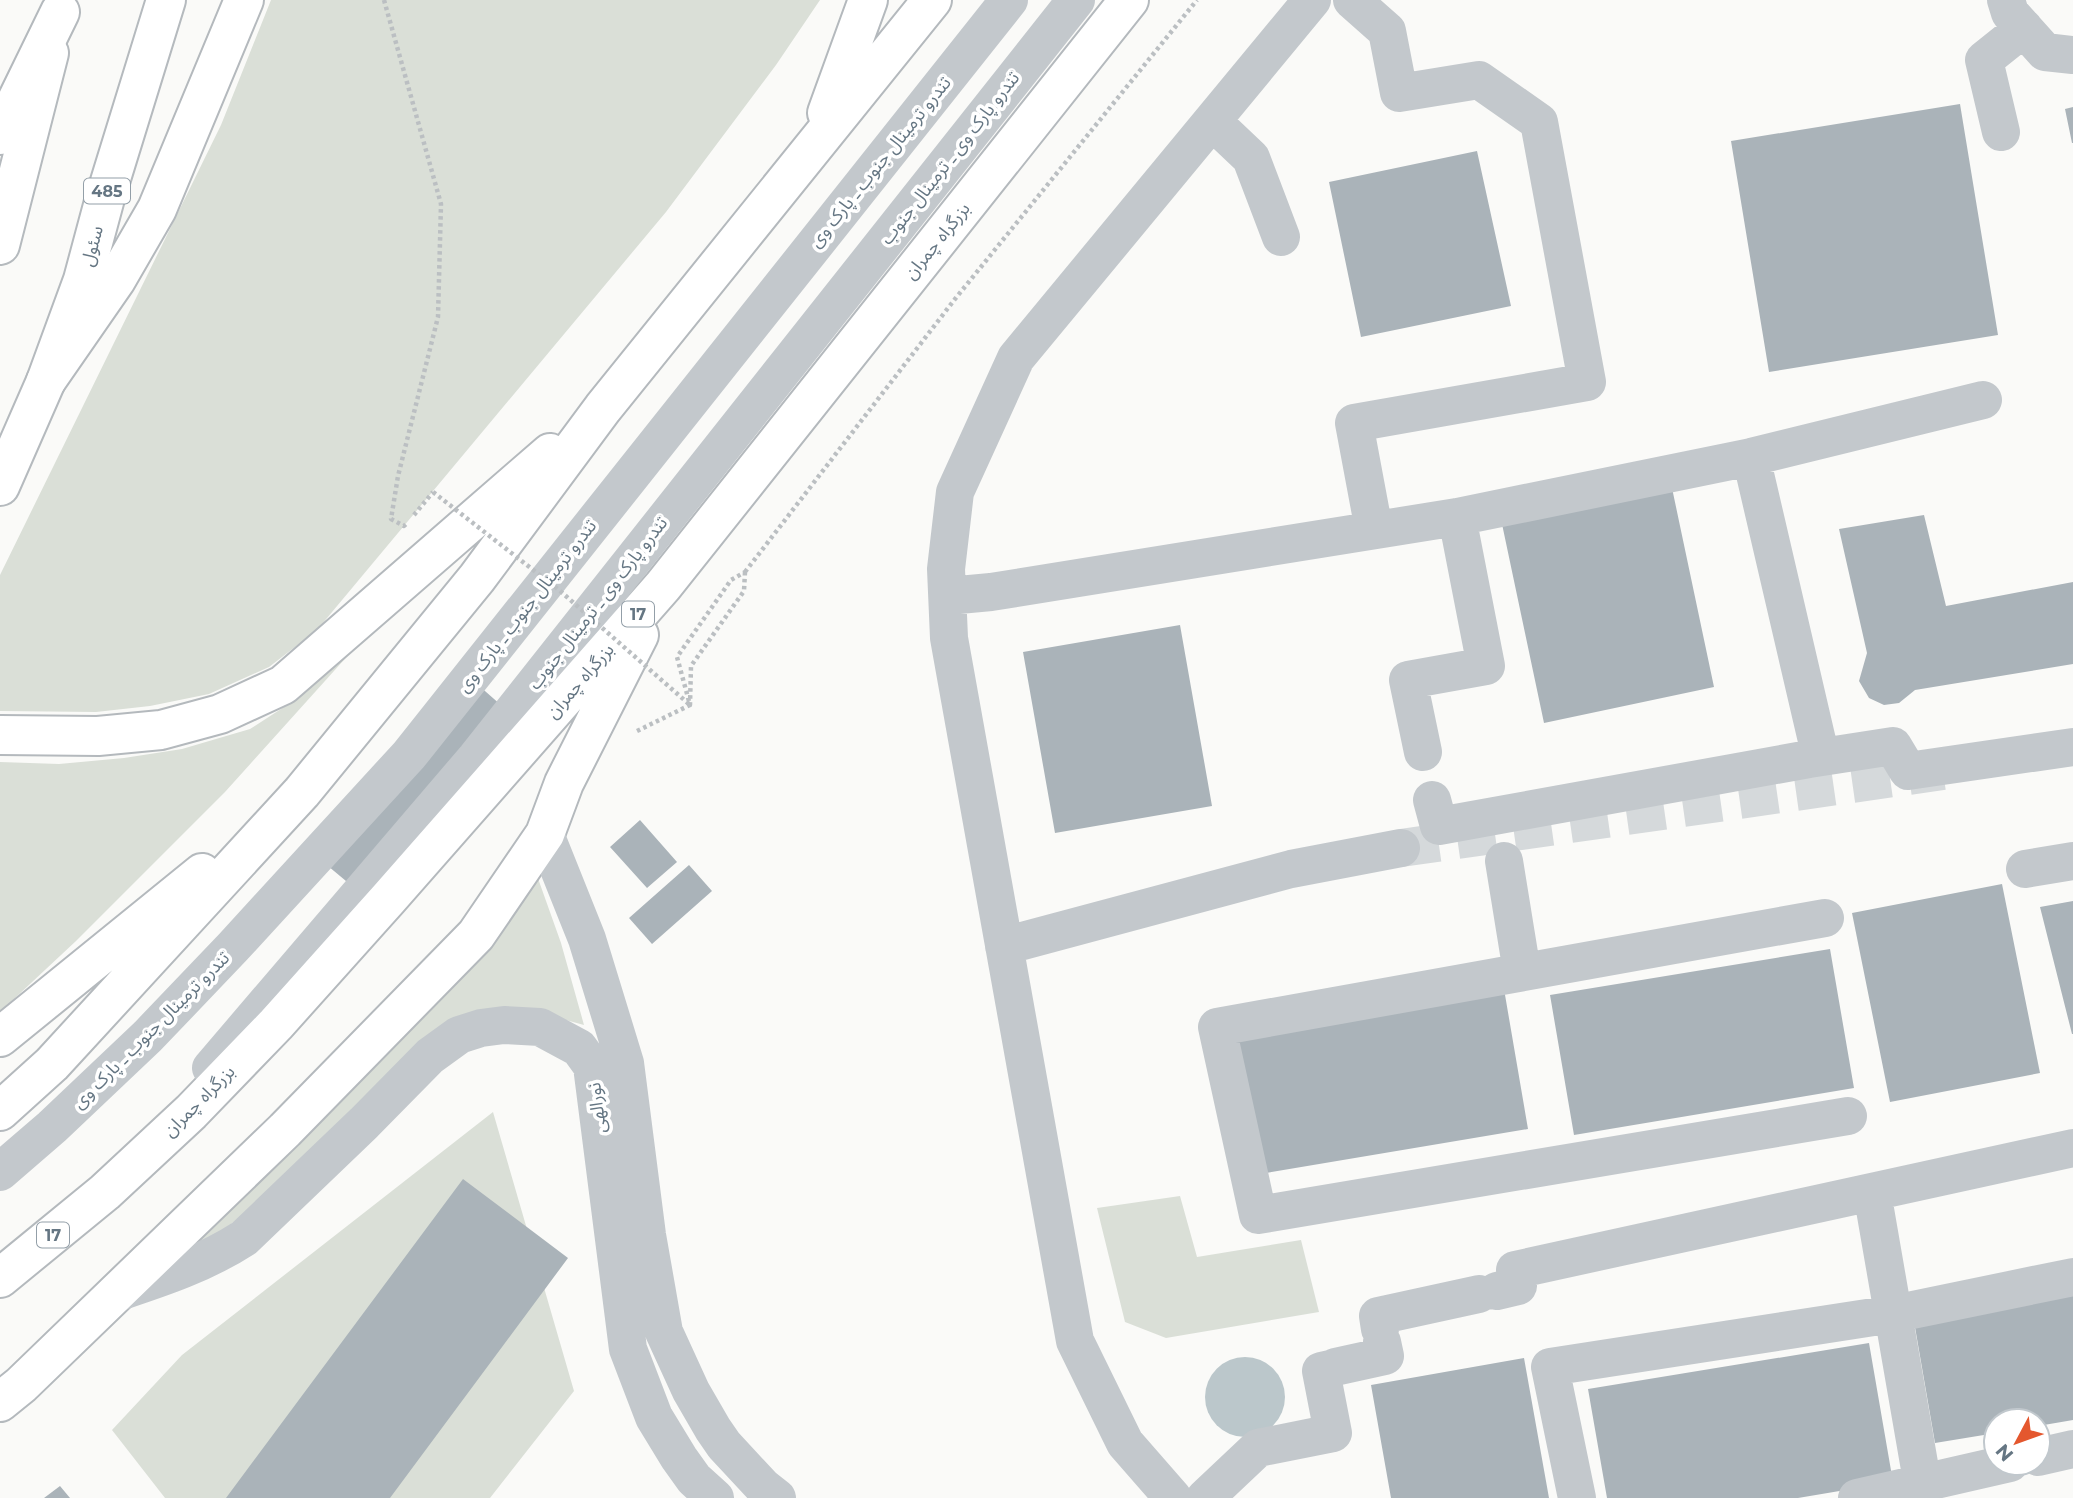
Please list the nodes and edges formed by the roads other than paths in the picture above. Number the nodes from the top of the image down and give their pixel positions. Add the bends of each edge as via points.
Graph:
1 (166, 0) edge
2 (244, 0) edge
3 (868, 0) edge
4 (932, 0) edge
5 (1009, 0) edge
6 (1076, 0) edge
7 (1129, 0) edge
8 (1312, 0) edge
9 (1352, 0) edge
10 (62, 6) edge
11 (2015, 14) edge
12 (2073, 55) edge
13 (1212, 121) junction
14 (2001, 132) dead end
15 (0, 135) edge
16 (817, 142) junction
17 (1281, 237) dead end
18 (0, 245) edge
19 (46, 381) junction
20 (1983, 400) dead end
21 (603, 408) junction
22 (1751, 457) junction
23 (0, 486) edge
24 (1457, 517) junction
25 (1374, 530) junction
26 (663, 586) junction
27 (948, 596) junction
28 (0, 734) edge
29 (1818, 746) dead end
30 (2073, 747) edge
31 (1423, 752) dead end
32 (302, 792) junction
33 (1432, 800) dead end
34 (545, 834) junction
35 (1401, 848) tunnel mouth
36 (1504, 861) dead end
37 (2073, 861) edge
38 (2025, 869) dead end
39 (1825, 918) dead end
40 (1004, 946) junction
41 (1522, 972) junction
42 (0, 1037) edge
43 (0, 1111) edge
44 (1848, 1116) dead end
45 (2073, 1148) edge
46 (0, 1172) edge
47 (105, 1192) junction
48 (1872, 1192) junction
49 (2073, 1277) edge
50 (0, 1278) edge
51 (116, 1293) junction
52 (1893, 1314) junction
53 (691, 1391) junction
54 (0, 1402) edge
55 (654, 1417) junction
56 (2073, 1449) edge
57 (2052, 1454) edge
58 (1982, 1469) edge
59 (702, 1492) edge
60 (777, 1498) edge
61 (1173, 1498) edge
62 (1205, 1498) edge
63 (1577, 1498) edge
64 (1857, 1498) edge
65 (1925, 1498) edge

1 - 19 main road, سئول / 485 via 83,280
2 - 19 main road via 158,209 116,280
3 - 16 main road
4 - 16 main road
5 - 46 street, تندرو ترمینال جنوب ـ پارک وی via 409,755 148,1036
6 - 47 street, تندرو پارک وی ـ ترمینال جنوب via 476,758
7 - 26 main road, بزرگراه چمران / 17
8 - 13 street
9 - 25 street via 1387,31 1399,93 1479,80 1539,122 1587,382 1354,423
10 - 15 main road
10 - 18 main road
11 - 12 street via 2045,52
11 - 14 street via 1984,60
13 - 17 street via 1251,158
13 - 27 street via 1016,358 955,492
16 - 21 main road
19 - 23 main road, سئول / 485
20 - 22 street
21 - 28 main road via 283,685 220,714 161,730 98,736
21 - 32 main road via 477,578
22 - 24 street
22 - 29 street
24 - 25 street
24 - 31 street via 1486,666 1408,680
25 - 27 street
26 - 34 main road via 564,783
26 - 47 main road, بزرگراه چمران / 17 via 276,1024
27 - 40 street via 949,638
30 - 33 street via 1908,771 1892,747 1439,826
32 - 42 main road
32 - 43 main road via 52,1064
34 - 51 main road via 476,935 285,1130
34 - 53 street, نورالهی via 587,939 625,1063 664,1332
35 - 40 street via 1291,869
36 - 41 street
37 - 38 street
39 - 41 street
40 - 61 street via 1075,1341 1125,1443
41 - 44 street via 1217,1027 1258,1215
45 - 48 street
47 - 50 main road, بزرگراه چمران / 17
48 - 52 street
48 - 62 street via 1514,1270 1518,1286 1378,1316 1385,1356 1321,1371 1333,1433 1258,1448
49 - 52 street
51 - 54 main road
51 - 55 street, نورالهی via 182,1270 244,1238 430,1056 459,1035 504,1025 540,1027 579,1048 592,1066 628,1349
52 - 63 street via 1550,1367
52 - 65 street
53 - 55 street
53 - 60 street, نورالهی via 724,1444
55 - 59 street, نورالهی
56 - 57 street
58 - 64 street

